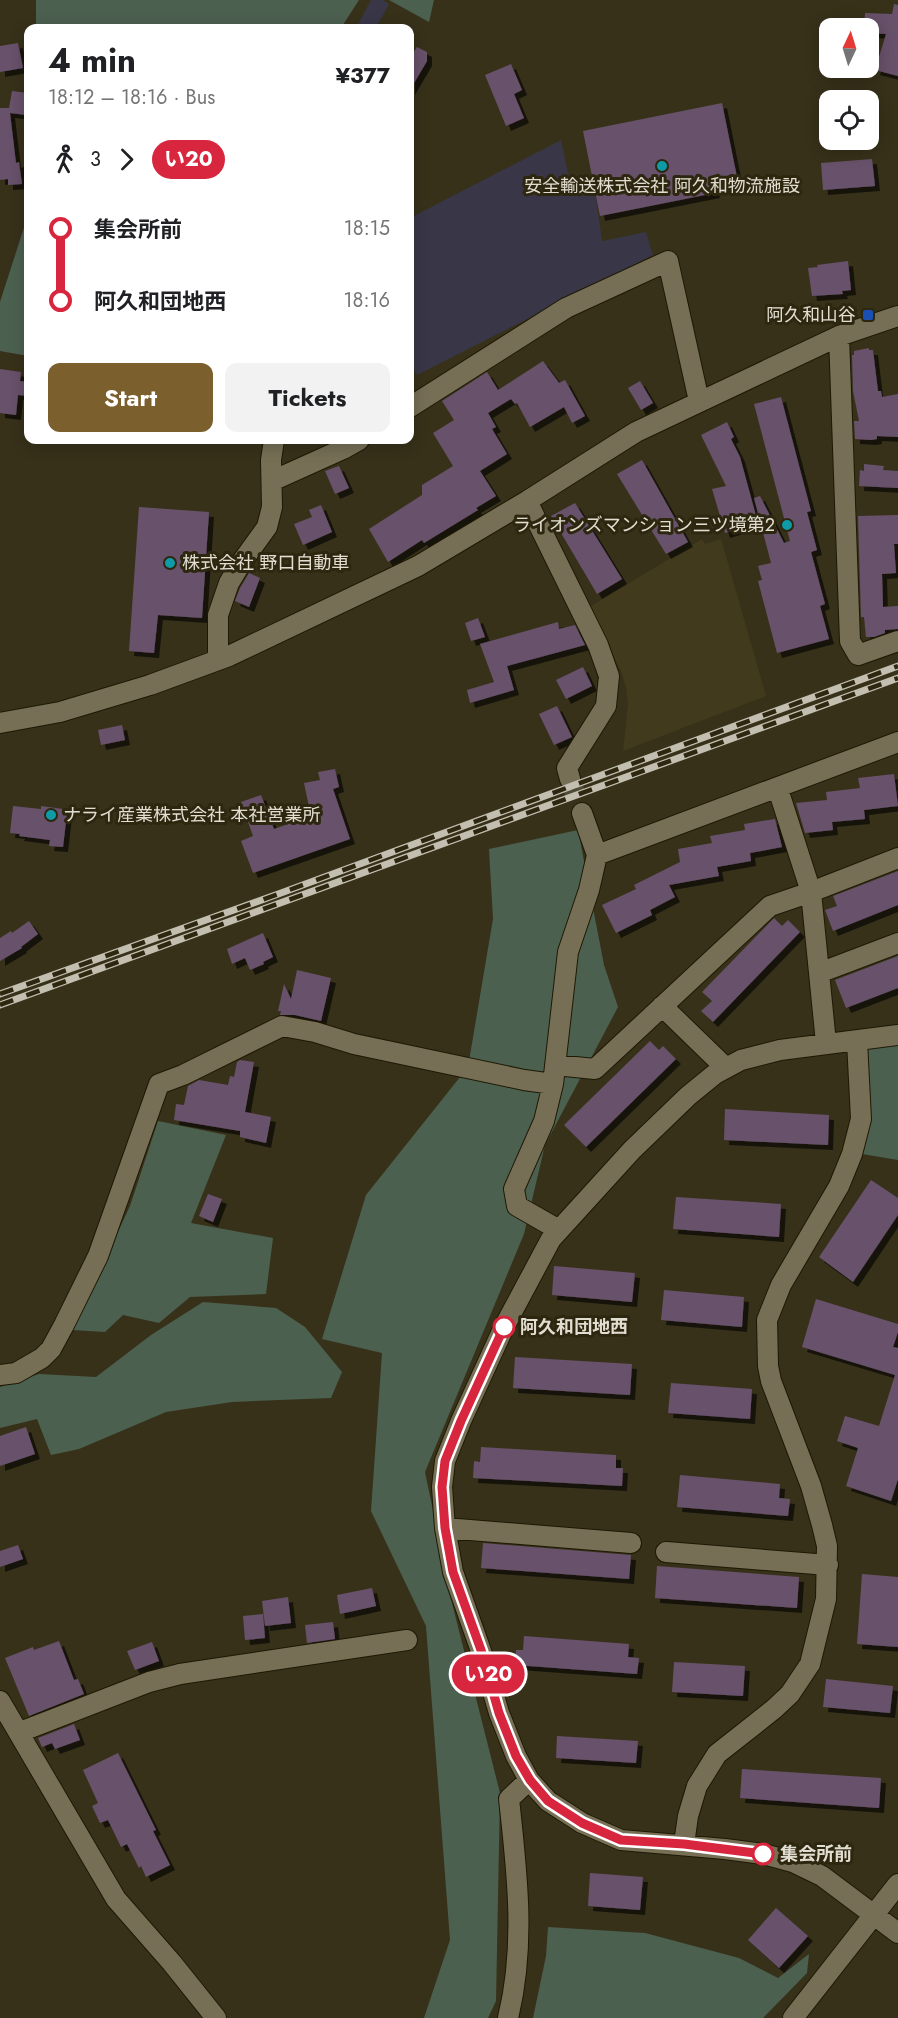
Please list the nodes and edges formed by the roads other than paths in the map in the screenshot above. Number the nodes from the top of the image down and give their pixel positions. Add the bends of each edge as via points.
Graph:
1 (898, 316) edge
2 (839, 336) junction
3 (699, 401) junction
4 (414, 404) edge
5 (273, 444) edge
6 (352, 444) edge
7 (272, 481) junction
8 (527, 501) junction
9 (898, 641) edge
10 (218, 660) junction
11 (0, 723) edge
12 (898, 742) edge
13 (570, 779) tunnel mouth
14 (778, 789) junction
15 (582, 813) tunnel mouth
16 (597, 855) junction
17 (898, 858) edge
18 (811, 892) junction
19 (898, 943) edge
20 (819, 973) junction
21 (662, 1006) junction
22 (898, 1035) edge
23 (857, 1041) junction
24 (826, 1044) junction
25 (726, 1068) junction
26 (554, 1074) junction
27 (559, 1230) junction
28 (0, 1375) edge
29 (445, 1528) junction
30 (631, 1543) dead end
31 (666, 1552) dead end
32 (828, 1565) junction
33 (407, 1640) dead end
34 (0, 1701) edge
35 (20, 1732) junction
36 (530, 1780) junction
37 (684, 1844) junction
38 (898, 1884) edge
39 (875, 1915) junction
40 (898, 1934) edge
41 (216, 2018) edge
42 (508, 2018) edge
43 (793, 2018) edge

1 - 2 street
2 - 3 street
2 - 9 street via 850,641 858,655
3 - 4 street via 668,261 566,308
3 - 8 street via 636,432
5 - 7 street
6 - 7 street
7 - 10 street via 267,527 229,584 218,615
8 - 10 street via 418,566
8 - 13 street via 598,645 609,676 606,706 567,768
10 - 11 street via 60,712
12 - 14 street
14 - 16 street
14 - 18 street
15 - 16 street
16 - 26 street via 568,952
17 - 18 street
18 - 20 street
18 - 21 street via 770,906
19 - 20 street
20 - 24 street
21 - 25 street
21 - 26 street via 595,1069
22 - 23 street
23 - 24 street
23 - 32 street via 861,1119 852,1154 839,1186 781,1285 767,1320 771,1381 811,1486 827,1546
24 - 25 street via 780,1050
25 - 27 street via 666,1117
26 - 27 street via 544,1121 514,1189 517,1206
26 - 28 street via 524,1080 282,1026 159,1084 98,1256 60,1333 42,1358 16,1373
27 - 29 street via 550,1239 504,1327 445,1461
29 - 30 street
29 - 36 street via 453,1572 499,1713
31 - 32 street
32 - 37 street via 826,1599 810,1664 790,1694 717,1754 697,1786
33 - 35 street via 173,1676
34 - 35 street
35 - 41 street via 116,1899
36 - 37 street via 548,1801 582,1823 621,1840
36 - 42 street via 509,1799 519,1890 519,1940
37 - 39 street via 763,1854 793,1862 822,1876
38 - 39 street
39 - 40 street
39 - 43 street

